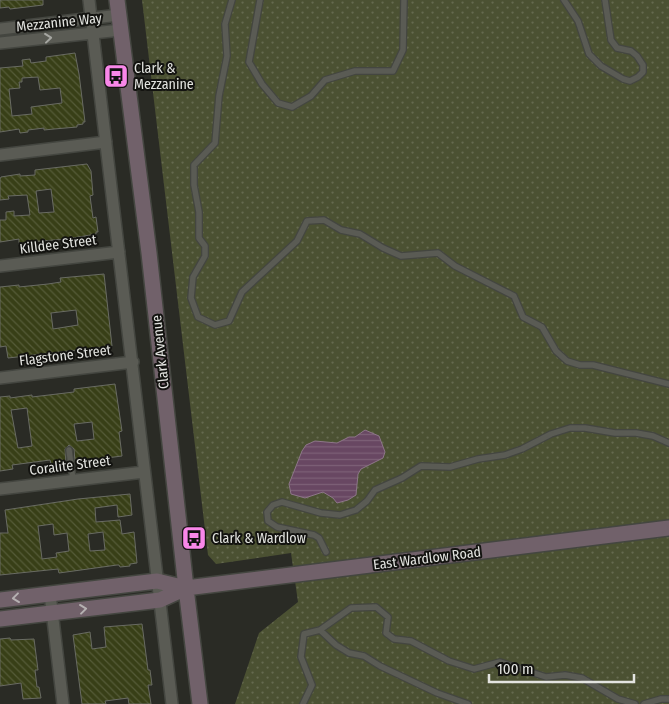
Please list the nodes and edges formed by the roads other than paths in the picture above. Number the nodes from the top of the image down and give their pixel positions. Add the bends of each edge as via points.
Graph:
1 (89, 0) edge
2 (232, 0) edge
3 (260, 0) edge
4 (404, 0) edge
5 (564, 0) edge
6 (605, 0) edge
7 (119, 15) edge
8 (92, 18) junction
9 (0, 29) edge
10 (93, 34) junction
11 (0, 43) edge
12 (106, 142) junction
13 (0, 155) edge
14 (119, 252) junction
15 (0, 266) edge
16 (133, 362) junction
17 (0, 378) edge
18 (669, 384) edge
19 (669, 443) edge
20 (69, 450) dead end
21 (144, 472) junction
22 (73, 480) junction
23 (0, 489) edge
24 (669, 528) edge
25 (326, 552) dead end
26 (157, 581) junction
27 (186, 588) junction
28 (50, 594) junction
29 (0, 600) edge
30 (160, 600) junction
31 (52, 613) junction
32 (0, 619) edge
33 (320, 630) junction
34 (669, 699) edge
35 (63, 704) edge
36 (172, 704) edge
37 (200, 704) edge
38 (302, 704) edge
39 (468, 704) edge
40 (635, 704) edge
41 (644, 704) edge

1 - 8 street, Clark Avenue
2 - 18 lane via 225,24 227,56 215,143 194,165 199,238 205,246 204,256 193,278 191,298 198,317 215,325 229,321 242,292 297,242 307,221 324,220 340,230 360,234 401,256 438,253 455,266 514,296 523,317 542,327 556,351 568,361
3 - 4 lane via 249,62 278,103 292,108 311,96 325,80 356,71 393,71 403,50
5 - 6 lane via 578,21 589,54 601,66 630,81 643,72 643,65 637,56 617,48 611,40
7 - 8 street, Mezzanine Way
7 - 10 street, Mezzanine Way
7 - 27 main road, Clark Avenue
8 - 9 street, Mezzanine Way
8 - 10 street, Clark Avenue
11 -> 10 street, Mezzanine Way
10 - 12 street, Clark Avenue
12 - 13 street
12 - 14 street, Clark Avenue
14 - 15 street, Killdee Street
14 - 16 street, Clark Avenue
16 - 17 street, Flagstone Street
16 - 21 street, Clark Avenue
19 - 25 lane via 636,433 615,434 570,428 505,455 450,467 421,466 375,490 356,510 340,514 321,513 282,502 267,512 268,521 277,527 319,538
20 - 22 lane
21 - 22 street, Coralite Street
21 - 26 street, Clark Avenue
22 - 23 street, Coralite Street
24 - 27 main road, East Wardlow Road
26 - 27 main road, East Wardlow Road
26 - 28 main road, East Wardlow Road
26 - 30 street, Clark Avenue
27 - 30 main road, East Wardlow Road
27 - 37 main road, Clark Avenue
28 -> 29 main road, East Wardlow Road
28 - 31 street
31 -> 30 main road, East Wardlow Road
30 - 36 street, Clark Avenue
31 - 32 main road, East Wardlow Road
31 - 35 street
33 - 38 lane via 304,634 301,657 312,685
33 - 39 lane via 349,653 364,656 437,693
33 - 40 lane via 351,608 376,607 388,617 386,633 394,639 411,641 449,662 474,669 500,662 546,677 582,678 618,699
34 - 41 lane

